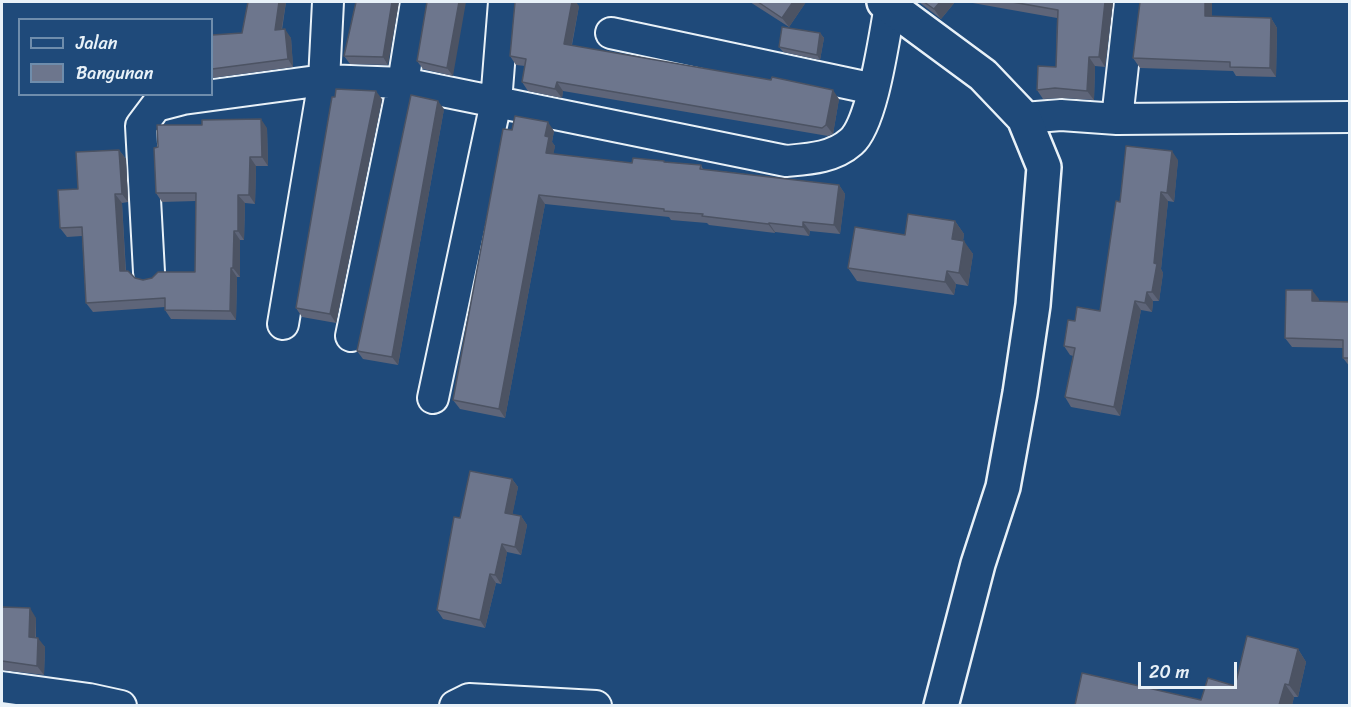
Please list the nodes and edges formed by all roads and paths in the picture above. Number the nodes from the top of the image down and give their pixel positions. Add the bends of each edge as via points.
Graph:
1 (328, 2) edge
2 (416, 2) edge
3 (504, 2) edge
4 (1130, 2) edge
5 (887, 4) edge
6 (611, 33) dead end
7 (324, 80) junction
8 (403, 83) junction
9 (874, 89) junction
10 (213, 95) edge
11 (205, 96) edge
12 (496, 102) junction
13 (1350, 117) edge
14 (1024, 118) junction
15 (1118, 119) junction
16 (149, 272) dead end
17 (283, 324) dead end
18 (351, 336) dead end
19 (433, 398) dead end
20 (2, 687) edge
21 (121, 705) edge
22 (455, 705) edge
23 (596, 705) edge
24 (941, 705) edge

1 - 7 street
2 - 8 street
3 - 12 street
4 - 15 street
5 - 9 street
5 - 14 street via 983,75
6 - 9 street
7 - 8 street
7 - 10 street
7 - 17 street
8 - 12 street
8 - 18 street
9 - 12 street via 860,134 850,144 822,157 786,161
11 - 16 street via 156,106 141,126
12 - 19 street
13 - 15 street
14 - 15 street via 1061,114
14 - 24 street via 1044,167 1033,305 1003,487
20 - 21 street
22 - 23 street via 470,699

